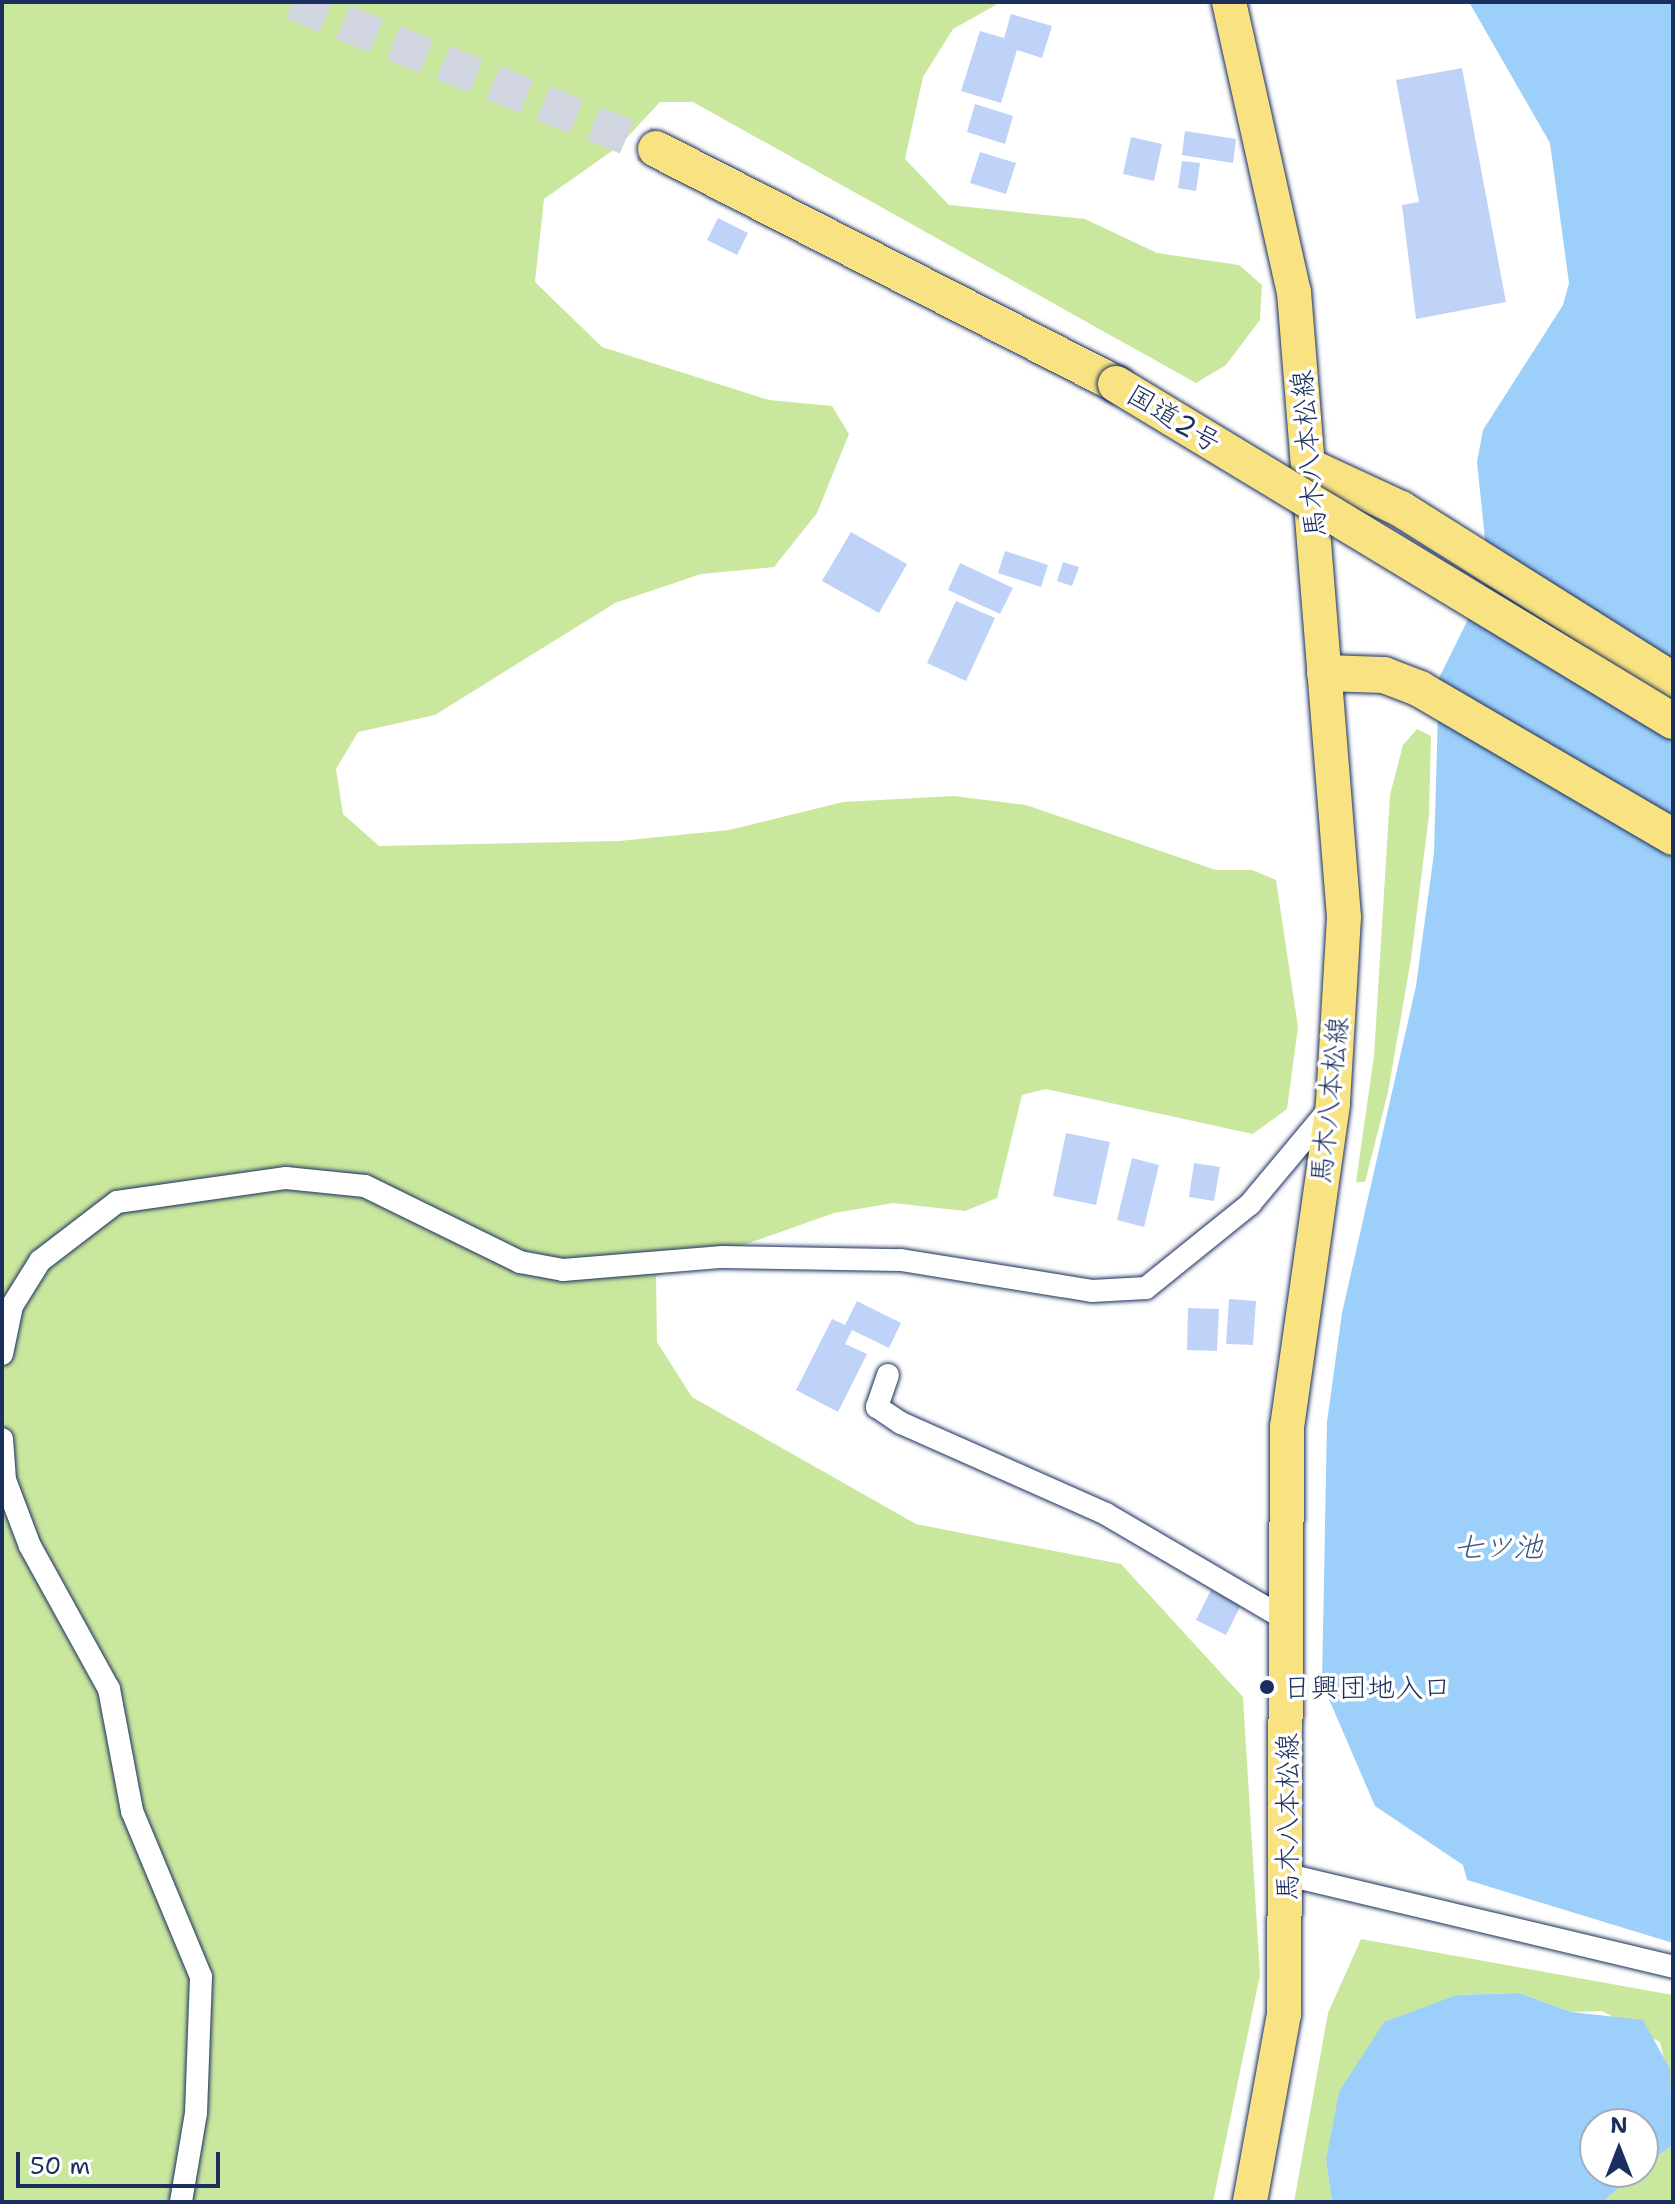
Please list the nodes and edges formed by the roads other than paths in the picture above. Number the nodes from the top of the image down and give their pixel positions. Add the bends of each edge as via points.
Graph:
1 (1229, 2) edge
2 (656, 149) tunnel mouth
3 (1310, 467) junction
4 (1325, 673) junction
5 (1673, 680) edge
6 (1673, 721) edge
7 (1673, 837) edge
8 (1333, 1104) junction
9 (2, 1354) edge
10 (888, 1375) dead end
11 (2, 1439) edge
12 (1287, 1620) junction
13 (1288, 1875) junction
14 (1673, 1967) edge
15 (181, 2202) edge
16 (1250, 2202) edge

1 - 3 main road, 馬木八本松線 via 1287,241
2 - 6 highway, 国道2号, bridge via 1116,384
3 - 4 main road, 馬木八本松線
3 - 5 highway via 1401,509
4 - 7 highway via 1384,675 1420,689
4 - 8 main road, 馬木八本松線 via 1344,917
8 - 9 street via 1250,1204 1146,1288 1092,1291 901,1260 722,1257 563,1270 520,1262 365,1186 286,1178 168,1189 107,1208 40,1261 12,1306
8 - 12 main road, 馬木八本松線 via 1287,1427
10 - 12 street via 877,1407 901,1423 1106,1514
11 - 15 street via 5,1480 30,1546 109,1689 132,1811 201,1977 196,2113
12 - 13 main road, 馬木八本松線
13 - 14 street
13 - 16 main road, 馬木八本松線 via 1284,2014

